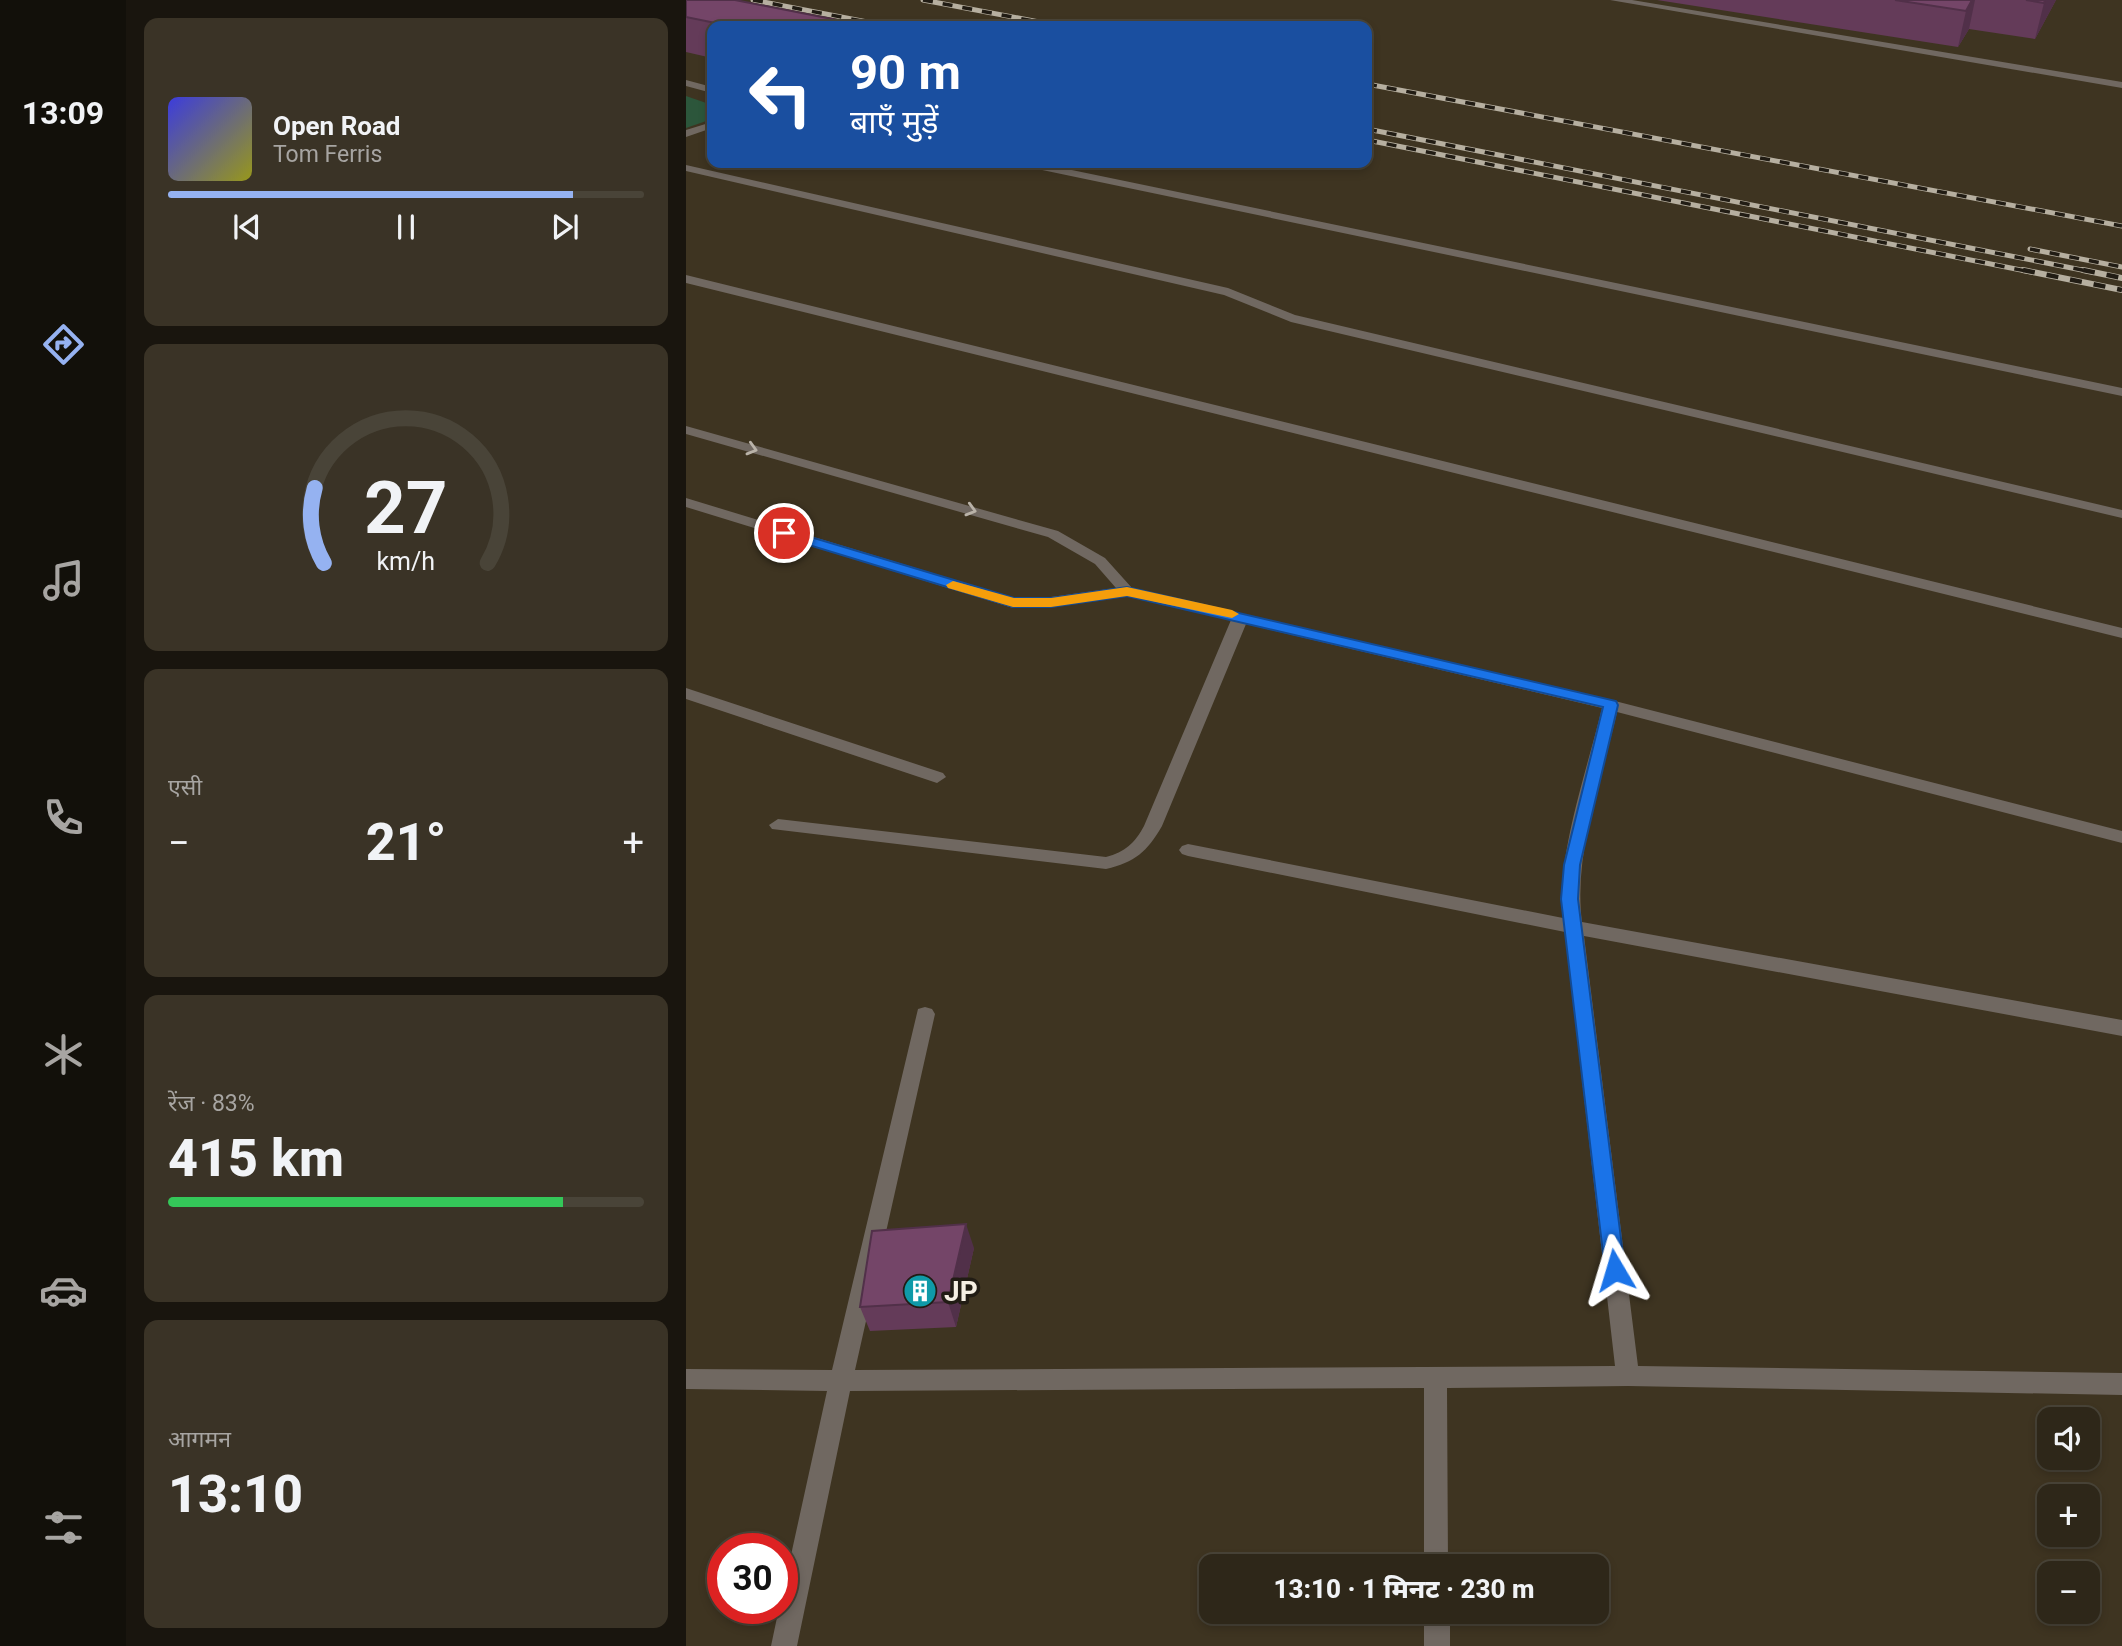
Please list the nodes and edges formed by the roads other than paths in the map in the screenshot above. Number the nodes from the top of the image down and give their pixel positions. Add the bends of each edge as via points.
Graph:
1 (1615, 0) edge
2 (686, 83) edge
3 (2122, 85) edge
4 (707, 89) edge
5 (707, 127) edge
6 (686, 134) edge
7 (686, 168) edge
8 (1047, 168) edge
9 (686, 279) edge
10 (2122, 391) edge
11 (686, 430) edge
12 (686, 502) edge
13 (2122, 514) edge
14 (1127, 592) junction
15 (1241, 616) junction
16 (2122, 634) edge
17 (686, 693) edge
18 (1611, 705) junction
19 (937, 777) dead end
20 (778, 825) dead end
21 (2122, 837) edge
22 (1188, 850) dead end
23 (1572, 927) junction
24 (925, 1014) dead end
25 (2122, 1028) edge
26 (1628, 1376) junction
27 (1435, 1377) junction
28 (686, 1379) edge
29 (841, 1381) junction
30 (2122, 1384) edge
31 (1436, 1554) edge
32 (1437, 1624) edge
33 (784, 1646) edge
34 (1437, 1646) edge

1 - 3 street
2 - 4 street
5 - 6 street
7 - 13 street via 1228,292 1291,318
8 - 10 street
9 - 16 street
11 -> 14 street via 1054,534 1100,561
12 - 14 street via 1013,603
14 - 15 street
15 - 18 street
15 - 20 street via 1153,826 1143,845 1128,858 1107,863
17 - 19 street
18 - 21 street
18 - 23 street via 1572,865
22 - 23 street
23 - 25 street
23 - 26 street
24 - 29 street
26 - 27 street
26 - 30 street
27 - 29 street
27 - 31 street
28 - 29 street
29 - 33 street
32 - 34 street

